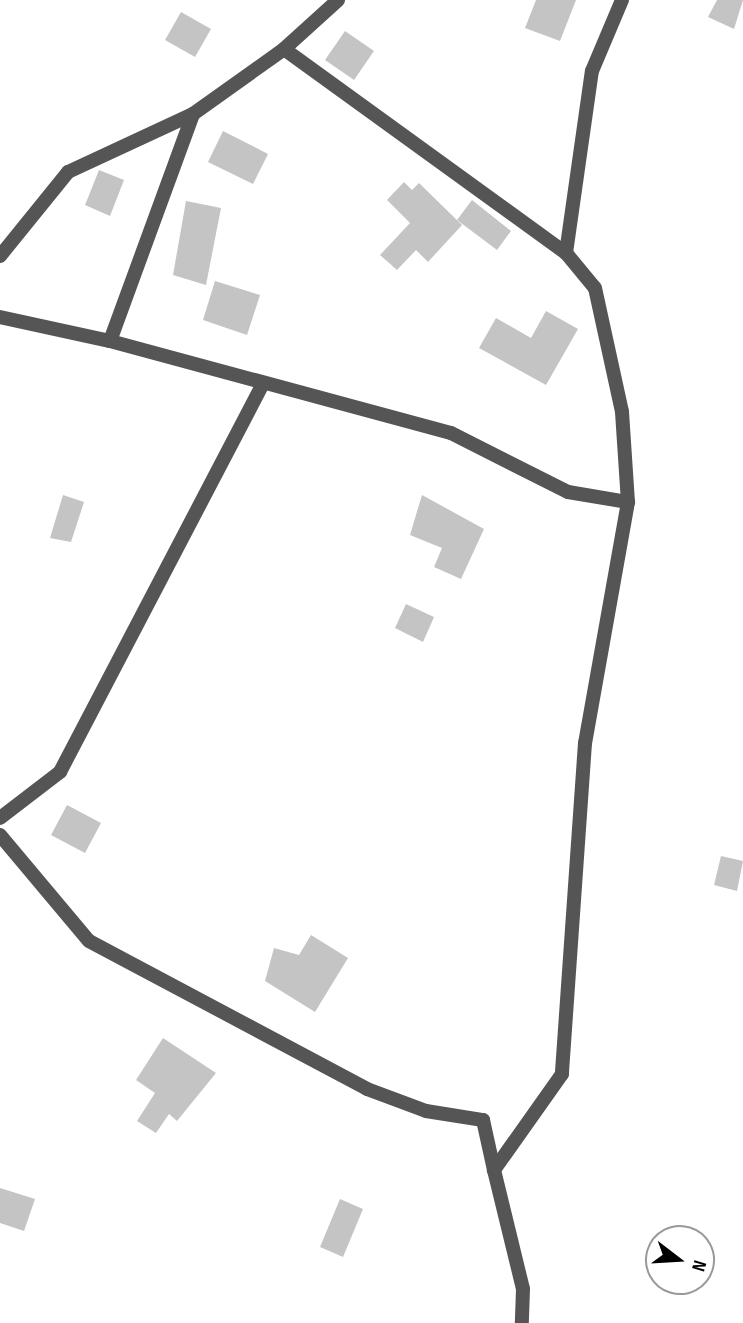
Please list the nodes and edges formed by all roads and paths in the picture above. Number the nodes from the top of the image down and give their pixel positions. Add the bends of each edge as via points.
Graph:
1 (338, 0) edge
2 (622, 0) edge
3 (284, 49) junction
4 (192, 114) junction
5 (566, 253) junction
6 (0, 256) edge
7 (0, 317) edge
8 (110, 341) junction
9 (262, 386) junction
10 (628, 502) junction
11 (0, 818) edge
12 (0, 835) edge
13 (494, 1170) junction
14 (522, 1323) edge

1 - 3 lane
2 - 5 lane via 592,71
3 - 4 lane
3 - 5 lane
4 - 6 lane via 68,172
4 - 8 lane
5 - 10 lane via 595,288 622,412
7 - 8 lane
8 - 9 lane
9 - 10 lane via 451,433 568,492
9 - 11 lane via 60,772
10 - 13 lane via 586,743 562,1074
12 - 13 lane via 89,941 367,1089 426,1111 483,1120
13 - 14 lane via 523,1289

